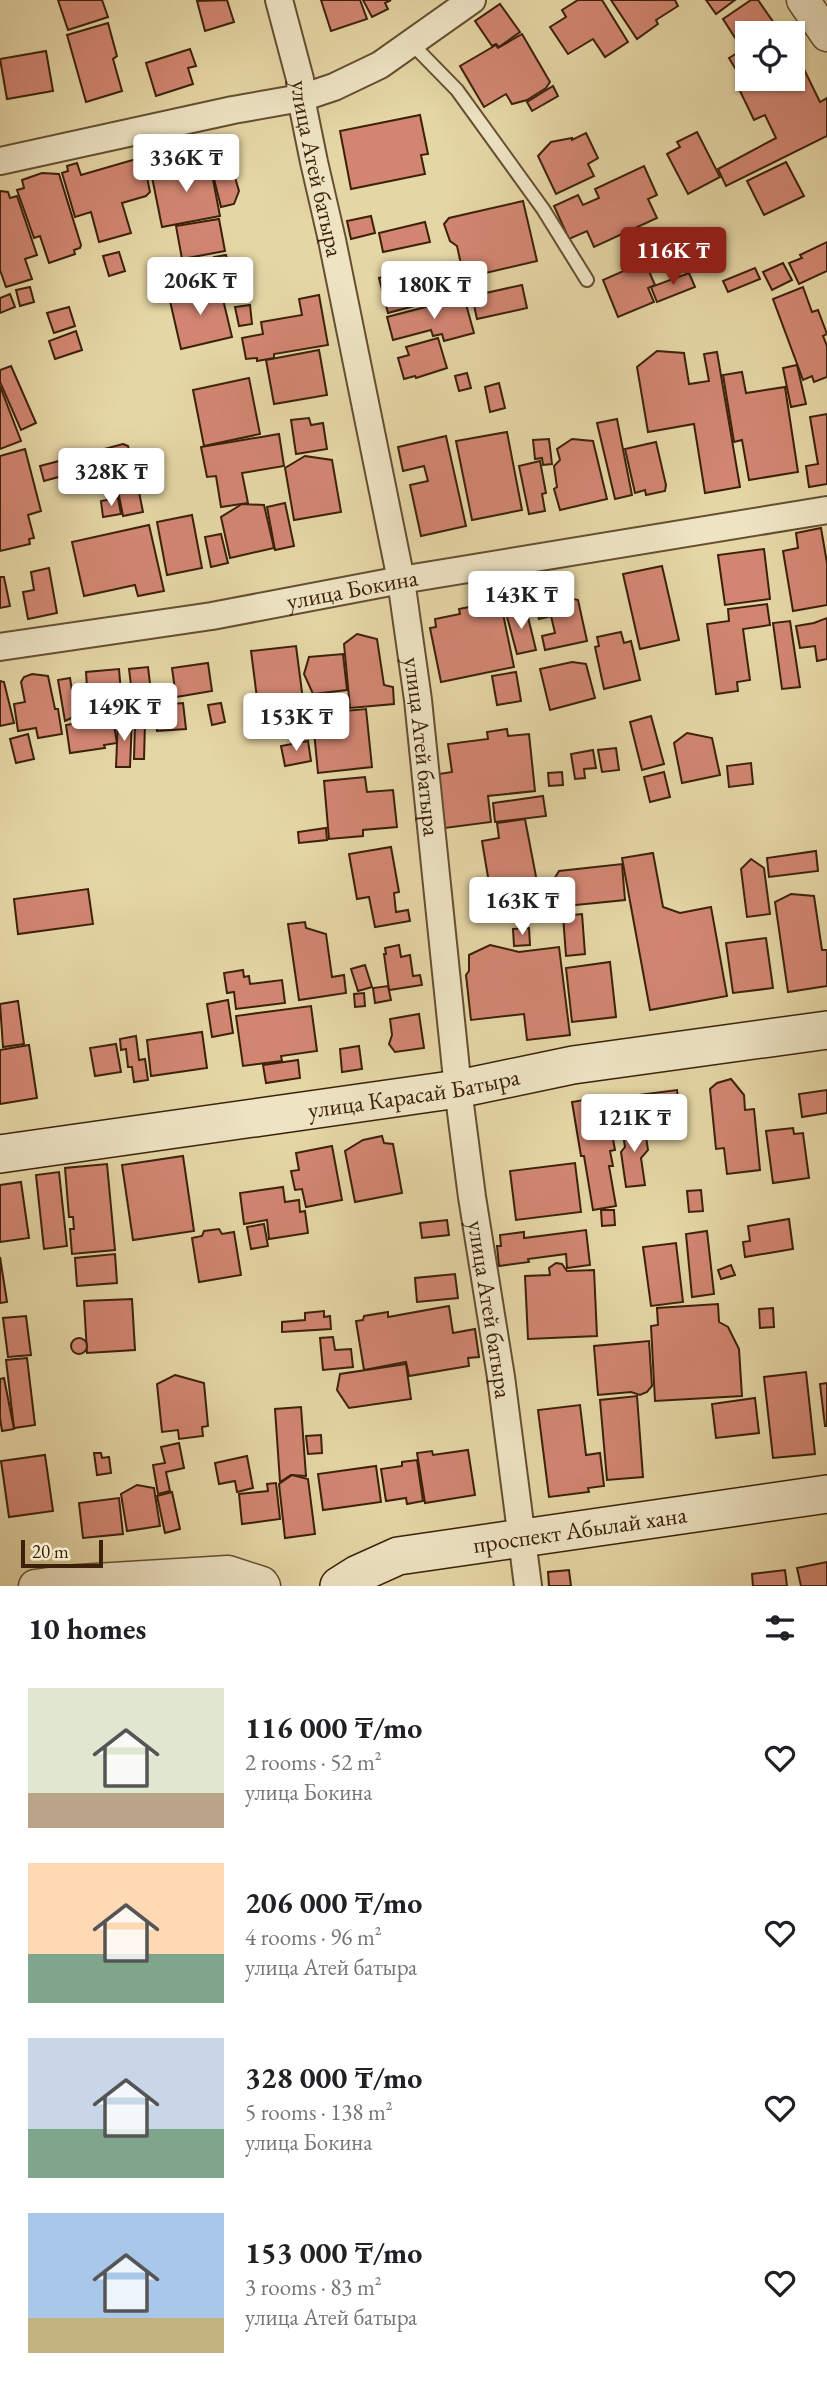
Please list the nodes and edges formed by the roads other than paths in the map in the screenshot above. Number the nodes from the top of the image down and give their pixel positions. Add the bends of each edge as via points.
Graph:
1 (279, 0) edge
2 (472, 0) edge
3 (803, 0) edge
4 (827, 34) edge
5 (411, 43) junction
6 (301, 98) junction
7 (0, 161) edge
8 (587, 280) dead end
9 (827, 510) edge
10 (401, 580) junction
11 (0, 647) edge
12 (827, 1030) edge
13 (458, 1089) junction
14 (0, 1154) edge
15 (827, 1494) edge
16 (522, 1537) junction
17 (35, 1586) edge
18 (264, 1586) edge
19 (339, 1586) edge
20 (528, 1586) edge

1 - 6 street, улица Атей батыра
2 - 5 street
3 - 4 street
5 - 6 street via 380,65
5 - 8 lane via 457,90 543,209
6 - 7 street
6 - 10 street, улица Атей батыра
9 - 10 street, улица Бокина
10 - 11 street, улица Бокина via 212,616
10 - 13 street, улица Атей батыра via 418,700
12 - 13 main road, улица Карасай Батыра via 573,1065
13 - 14 main road, улица Карасай Батыра
13 - 16 street, улица Атей батыра
15 - 16 main road, проспект Абылай хана
16 - 19 main road, проспект Абылай хана via 398,1556
16 - 20 street, улица Атей батыра
17 - 18 street via 228,1572

